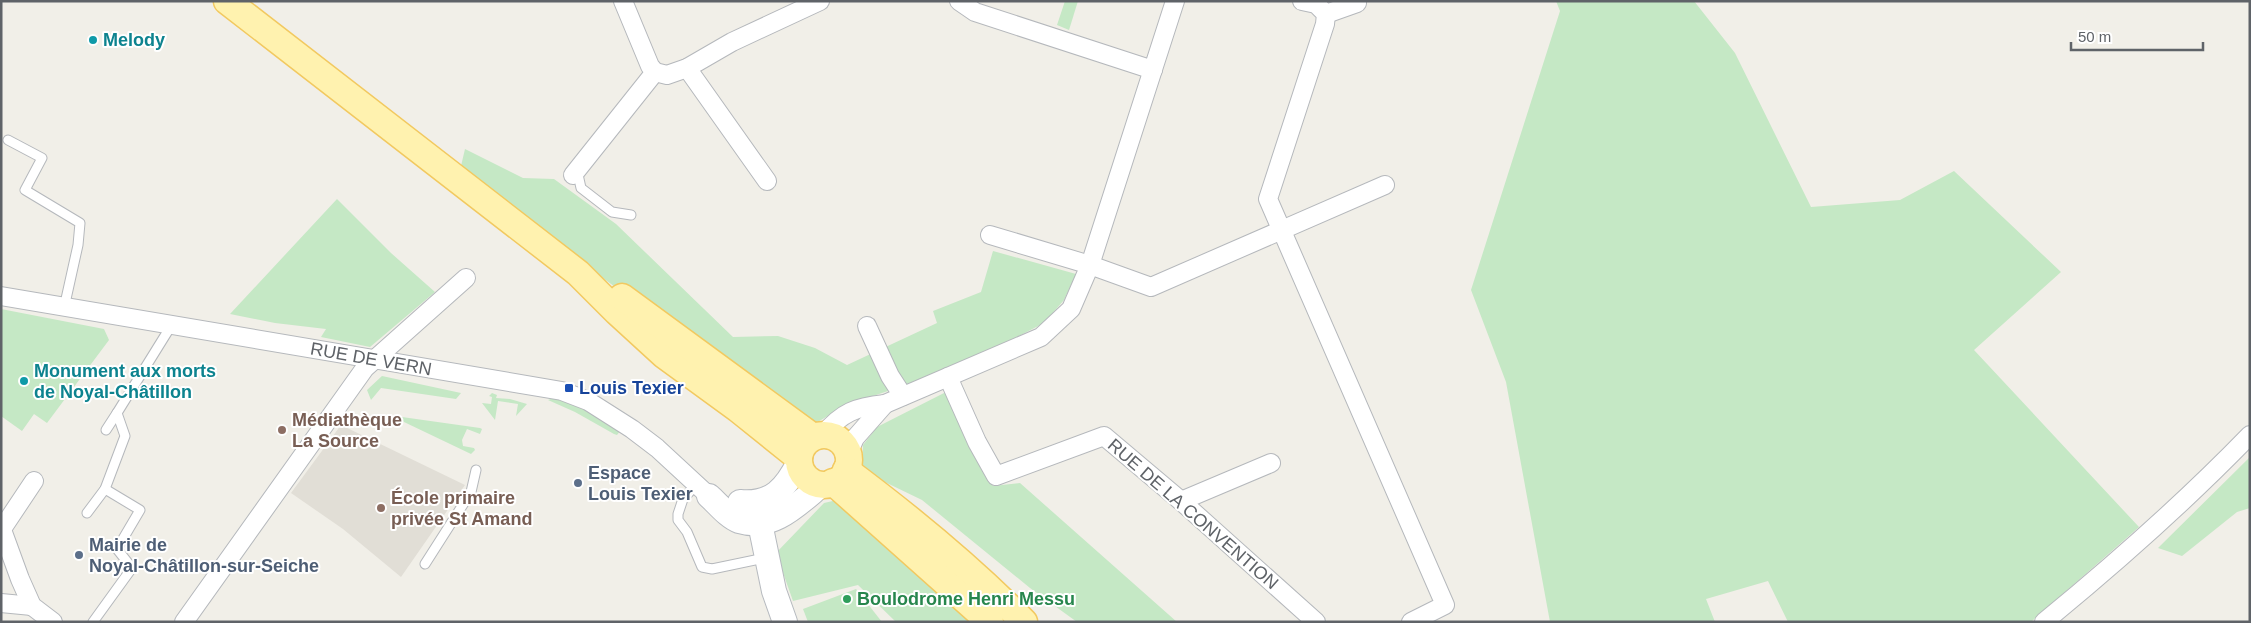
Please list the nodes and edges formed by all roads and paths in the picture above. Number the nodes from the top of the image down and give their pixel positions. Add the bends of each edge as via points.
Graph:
1 (227, 1) edge
2 (623, 1) edge
3 (820, 1) edge
4 (959, 1) edge
5 (1175, 1) edge
6 (1302, 1) edge
7 (1357, 3) dead end
8 (1326, 14) junction
9 (687, 68) junction
10 (1153, 70) junction
11 (656, 72) junction
12 (8, 140) dead end
13 (575, 172) joint
14 (767, 181) dead end
15 (1386, 185) dead end
16 (632, 215) dead end
17 (1282, 231) junction
18 (990, 235) dead end
19 (1090, 265) junction
20 (466, 278) dead end
21 (1, 296) edge
22 (64, 308) junction
23 (171, 326) junction
24 (867, 326) dead end
25 (376, 359) junction
26 (948, 377) junction
27 (903, 396) junction
28 (884, 404) junction
29 (116, 413) junction
30 (106, 430) dead end
31 (2250, 435) edge
32 (808, 448) junction
33 (1271, 463) dead end
34 (476, 470) dead end
35 (837, 473) junction
36 (34, 481) dead end
37 (105, 489) junction
38 (703, 490) junction
39 (1181, 502) junction
40 (87, 513) dead end
41 (757, 513) junction
42 (2, 528) edge
43 (767, 558) junction
44 (425, 564) dead end
45 (1, 603) edge
46 (32, 606) junction
47 (53, 622) edge
48 (93, 622) edge
49 (184, 622) edge
50 (785, 622) edge
51 (990, 622) edge
52 (1024, 622) edge
53 (1316, 622) edge
54 (1411, 622) edge
55 (2044, 622) edge

1 - 32 main road via 578,273 664,355 738,409
2 - 11 street via 650,66
3 - 9 street via 732,42
4 - 10 street via 975,12
5 - 10 street
6 - 8 street via 1316,4
7 - 8 street
8 - 17 street via 1268,199
9 - 11 street via 667,75
9 - 14 street
10 - 19 street
11 - 13 street
12 - 22 lane via 42,158 25,190 80,223
13 - 16 lane via 581,188 612,212
15 - 17 street
17 - 19 street via 1151,287
17 - 54 street via 1445,605
18 - 19 street
19 - 26 street via 1072,309 1041,337
20 - 25 street
21 - 22 street, RUE DE VERN
22 - 23 street, RUE DE VERN
23 - 25 street, RUE DE VERN
23 - 29 lane
24 - 27 street
25 - 38 street, RUE DE VERN via 562,391 588,401 657,448
25 - 49 street via 336,408
26 - 27 street
26 - 39 street, RUE DE LA CONVENTION via 996,476 1104,436
27 - 28 street
28 - 32 street via 862,406 847,412
28 - 35 street via 855,438
29 - 30 lane
29 - 37 lane via 125,436
31 - 55 street via 2114,565
32 - 35 main road via 804,474 809,479
32 - 35 main road via 838,440
32 - 41 street via 783,488
33 - 39 street
34 - 44 lane via 471,492
35 - 41 street, RUE DE VERN via 786,514
35 - 51 main road
35 - 52 main road via 944,546
36 - 42 street
37 - 40 lane
37 - 48 lane via 140,510 117,549 132,568
38 - 41 street, RUE DE VERN via 739,521
38 - 43 lane via 684,499 678,514 702,567 712,569
39 - 53 street, RUE DE LA CONVENTION
41 - 43 street
42 - 46 street
43 - 50 street
45 - 46 street
46 - 47 street

